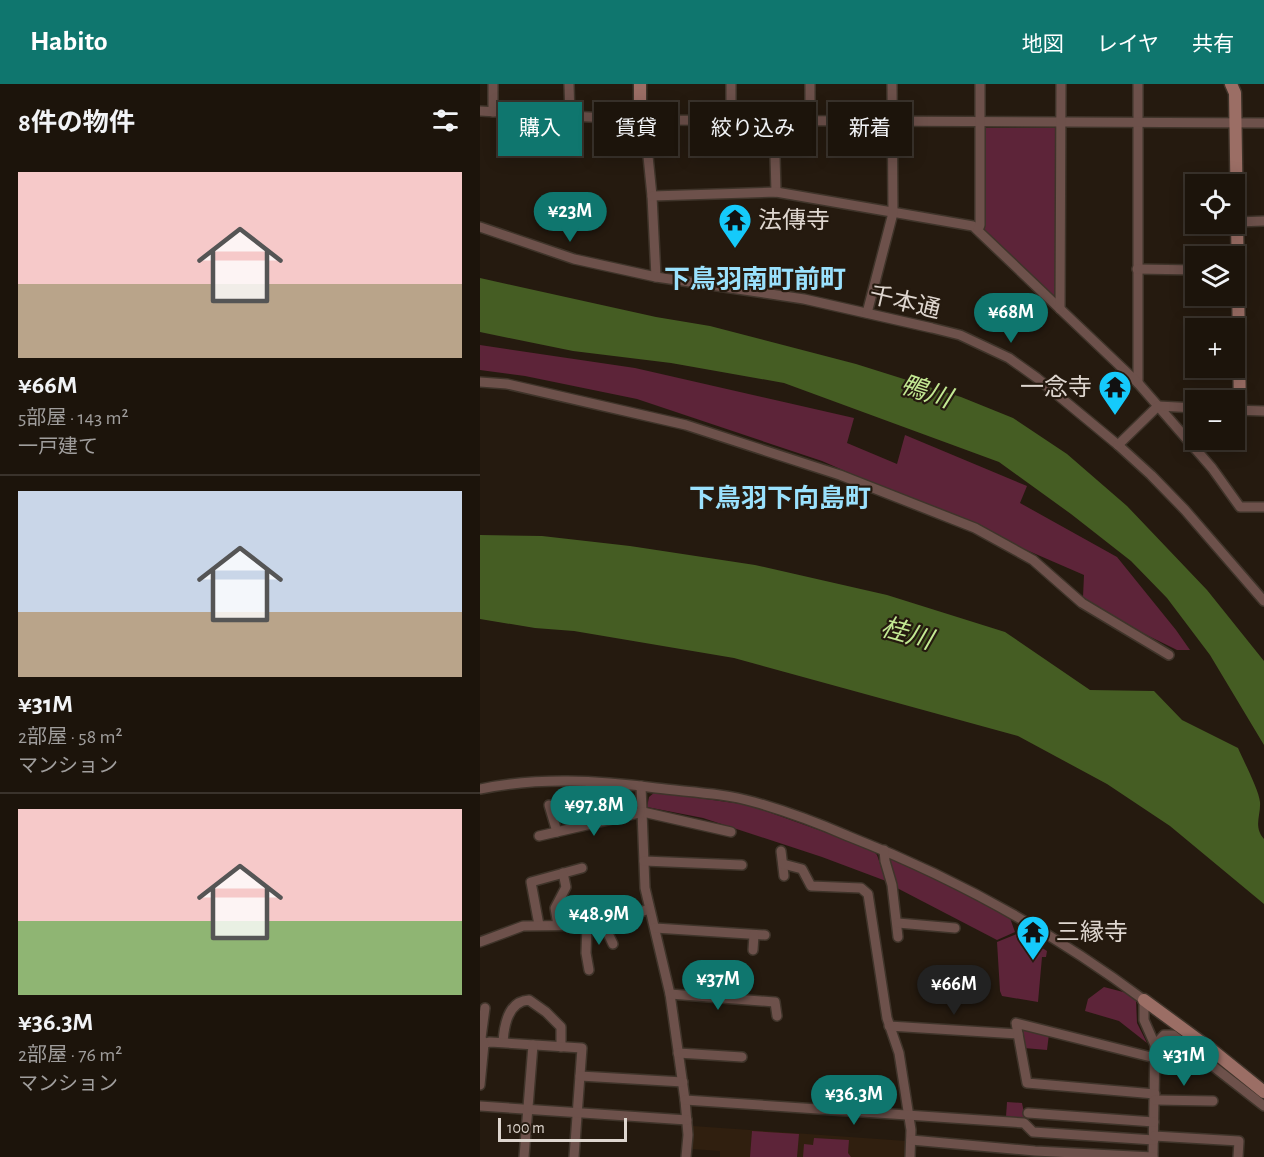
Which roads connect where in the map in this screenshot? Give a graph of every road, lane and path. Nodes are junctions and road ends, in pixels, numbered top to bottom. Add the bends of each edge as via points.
1 (493, 84) edge
2 (569, 84) edge
3 (640, 84) edge
4 (731, 84) edge
5 (810, 84) edge
6 (892, 84) edge
7 (980, 84) edge
8 (1060, 84) edge
9 (1138, 84) edge
10 (1231, 84) edge
11 (570, 102) edge
12 (640, 102) edge
13 (731, 102) edge
14 (810, 102) edge
15 (892, 102) edge
16 (480, 111) edge
17 (494, 112) junction
18 (498, 112) edge
19 (912, 121) edge
20 (980, 122) junction
21 (1060, 122) junction
22 (1138, 122) junction
23 (1235, 123) junction
24 (1264, 123) edge
25 (648, 156) edge
26 (775, 156) edge
27 (892, 156) edge
28 (1236, 174) edge
29 (776, 192) junction
30 (652, 196) junction
31 (892, 213) junction
32 (1264, 221) edge
33 (1245, 222) edge
34 (480, 226) edge
35 (978, 230) junction
36 (1137, 269) junction
37 (1185, 270) edge
38 (656, 277) junction
39 (1236, 306) edge
40 (1060, 309) junction
41 (867, 313) junction
42 (480, 382) edge
43 (1138, 383) junction
44 (1237, 390) edge
45 (1158, 406) junction
46 (1185, 407) edge
47 (1245, 411) edge
48 (1264, 411) edge
49 (1119, 445) junction
50 (1264, 507) edge
51 (1264, 601) edge
52 (1169, 655) dead end
53 (641, 786) junction
54 (480, 789) edge
55 (549, 805) dead end
56 (643, 812) junction
57 (557, 832) junction
58 (731, 832) dead end
59 (539, 836) dead end
60 (884, 850) junction
61 (781, 851) dead end
62 (644, 861) junction
63 (783, 864) junction
64 (742, 865) dead end
65 (582, 868) dead end
66 (563, 873) junction
67 (784, 876) dead end
68 (649, 909) junction
69 (898, 923) junction
70 (539, 925) junction
71 (558, 925) junction
72 (587, 925) junction
73 (604, 925) junction
74 (655, 928) junction
75 (955, 928) dead end
76 (480, 930) edge
77 (754, 935) junction
78 (765, 935) dead end
79 (898, 937) dead end
80 (482, 941) edge
81 (614, 944) dead end
82 (753, 950) dead end
83 (589, 970) dead end
84 (670, 994) junction
85 (1144, 1000) junction
86 (485, 1008) dead end
87 (777, 1016) dead end
88 (889, 1026) junction
89 (1018, 1034) junction
90 (503, 1042) junction
91 (482, 1044) edge
92 (533, 1045) junction
93 (1155, 1045) junction
94 (561, 1047) junction
95 (678, 1053) junction
96 (742, 1057) dead end
97 (1155, 1058) junction
98 (580, 1076) junction
99 (683, 1082) junction
100 (480, 1085) edge
101 (1264, 1092) edge
102 (1155, 1097) junction
103 (685, 1100) junction
104 (1213, 1101) dead end
105 (480, 1106) edge
106 (1264, 1106) edge
107 (528, 1109) junction
108 (577, 1112) junction
109 (1028, 1113) dead end
110 (909, 1116) junction
111 (687, 1120) junction
112 (1154, 1122) junction
113 (1154, 1138) junction
114 (911, 1140) junction
115 (1059, 1154) edge
116 (1086, 1155) edge
117 (524, 1157) edge
118 (574, 1157) edge
119 (686, 1157) edge
120 (910, 1157) edge
121 (1153, 1157) edge
122 (1238, 1157) edge

1 - 17 street
2 - 11 street
3 - 12 street
4 - 13 street
5 - 14 street
6 - 15 street
7 - 20 street
8 - 21 street
9 - 22 street
10 - 23 street via 1235,93
16 - 17 street
17 - 18 street
19 - 20 street
20 - 21 street
20 - 35 street
21 - 22 street
21 - 40 street
22 - 23 street
22 - 36 street
23 - 24 street
23 - 28 street
25 - 30 street
26 - 29 street
27 - 31 street
29 - 30 street
29 - 31 street
30 - 38 street
31 - 35 street
31 - 41 street
32 - 33 street
34 - 38 street, 千本通 via 574,259
35 - 40 street
36 - 37 street
36 - 43 street
38 - 41 street, 千本通 via 804,299
39 - 44 street
40 - 43 street
41 - 49 street, 千本通 via 960,335 1009,358
42 - 52 street via 507,384 686,425 840,475 975,528 1033,560 1082,603
43 - 45 street
45 - 46 street
45 - 49 street
45 - 50 street via 1240,507
47 - 48 street
49 - 51 street, 千本通 via 1185,510
53 - 54 street via 555,781
53 - 56 street
53 - 60 street via 753,802
55 - 57 street
56 - 57 street
56 - 58 street
56 - 62 street
57 - 59 street
60 - 69 street
60 - 85 street via 994,904
61 - 63 street
62 - 64 street
62 - 68 street
63 - 67 street
63 - 88 street via 802,869 811,886 861,888 868,894
65 - 66 street
66 - 70 street via 531,882
66 - 71 street via 566,887 555,908
68 - 73 street
68 - 74 street
69 - 75 street
69 - 79 street
70 - 71 street
70 - 80 street via 523,926
71 - 72 street
72 - 73 street
72 - 83 street
73 - 81 street
74 - 77 street
74 - 84 street
76 - 80 street
77 - 78 street
77 - 82 street
84 - 87 street via 775,1002
84 - 95 street
85 - 93 street via 1144,1020
85 - 101 street
86 - 91 street
88 - 89 street
88 - 110 street via 899,1053
89 - 97 street via 1016,1023
89 - 102 street via 1027,1083
90 - 91 street
90 - 92 street
90 - 94 street via 504,1023 511,1011 519,1002 529,1000 561,1027
91 - 100 street
92 - 94 street
92 - 107 street
93 - 97 street
93 - 106 street via 1164,1035 1173,1035
94 - 98 street via 582,1048
95 - 96 street
95 - 99 street
97 - 102 street
98 - 99 street
98 - 108 street
99 - 103 street
102 - 104 street
102 - 112 street
103 - 110 street
103 - 111 street
105 - 107 street
107 - 108 street
107 - 117 street
108 - 111 street
108 - 118 street
109 - 112 street
110 - 113 street via 1024,1124 1033,1132
110 - 114 street
111 - 119 street
112 - 113 street
113 - 121 street
113 - 122 street via 1239,1141
114 - 115 street
114 - 120 street
115 - 116 street
116 - 121 street

